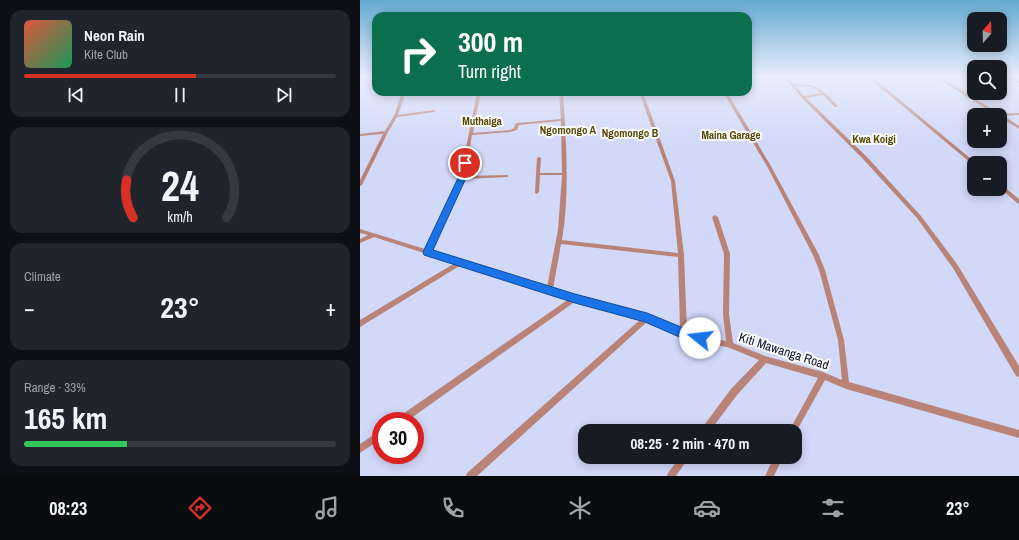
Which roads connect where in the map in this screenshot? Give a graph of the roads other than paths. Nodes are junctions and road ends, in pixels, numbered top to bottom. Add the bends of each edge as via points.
1 (402, 99) edge
2 (477, 99) edge
3 (562, 99) edge
4 (644, 99) edge
5 (729, 99) edge
6 (805, 99) edge
7 (828, 99) edge
8 (897, 99) edge
9 (974, 99) edge
10 (836, 106) dead end
11 (434, 111) dead end
12 (1019, 114) edge
13 (396, 116) junction
14 (563, 120) junction
15 (1007, 120) edge
16 (1019, 128) edge
17 (386, 132) junction
18 (360, 134) edge
19 (470, 134) junction
20 (967, 157) edge
21 (538, 158) dead end
22 (538, 174) junction
23 (563, 174) junction
24 (507, 176) dead end
25 (462, 178) junction
26 (360, 185) edge
27 (537, 192) dead end
28 (1007, 192) edge
29 (1019, 202) edge
30 (715, 217) dead end
31 (360, 231) edge
32 (374, 235) junction
33 (360, 241) edge
34 (558, 242) junction
35 (427, 252) junction
36 (681, 255) junction
37 (461, 262) junction
38 (550, 290) junction
39 (575, 298) junction
40 (647, 318) junction
41 (360, 324) edge
42 (684, 334) junction
43 (730, 345) junction
44 (765, 359) junction
45 (1019, 373) edge
46 (823, 376) junction
47 (846, 385) junction
48 (413, 412) edge
49 (710, 424) edge
50 (797, 424) edge
51 (1019, 434) edge
52 (372, 440) edge
53 (360, 449) edge
54 (680, 464) edge
55 (775, 464) edge
56 (470, 476) edge
57 (671, 476) edge
58 (769, 476) edge

1 - 13 street
2 - 19 street
3 - 14 street
4 - 36 street via 673,181
5 - 47 street via 770,168 816,255 841,340
6 - 45 street via 865,158 919,217 955,266
7 - 10 street
8 - 20 street
9 - 12 street via 999,115
11 - 13 street
13 - 17 street
14 - 19 street via 517,124 516,129 510,131
14 - 23 street
15 - 16 street
17 - 18 street
17 - 26 street
19 - 25 street
21 - 22 street
22 - 23 street
22 - 27 street
23 - 34 street
24 - 25 street
25 - 35 street
28 - 29 street
30 - 43 street via 727,254 726,314
31 - 32 street, Kiti Mawanga Road
32 - 33 street
32 - 35 street, Kiti Mawanga Road
34 - 36 street
34 - 38 street
35 - 37 street, Kiti Mawanga Road
36 - 42 street
37 - 38 street, Kiti Mawanga Road
37 - 41 street
38 - 39 street, Kiti Mawanga Road
39 - 40 street, Kiti Mawanga Road
39 - 48 street
40 - 42 street, Kiti Mawanga Road
40 - 56 street
42 - 43 street, Kiti Mawanga Road
43 - 44 street, Kiti Mawanga Road
44 - 46 street, Kiti Mawanga Road
44 - 49 street via 734,392
46 - 47 street, Kiti Mawanga Road
46 - 50 street
47 - 51 street, Kiti Mawanga Road
52 - 53 street
54 - 57 street
55 - 58 street

